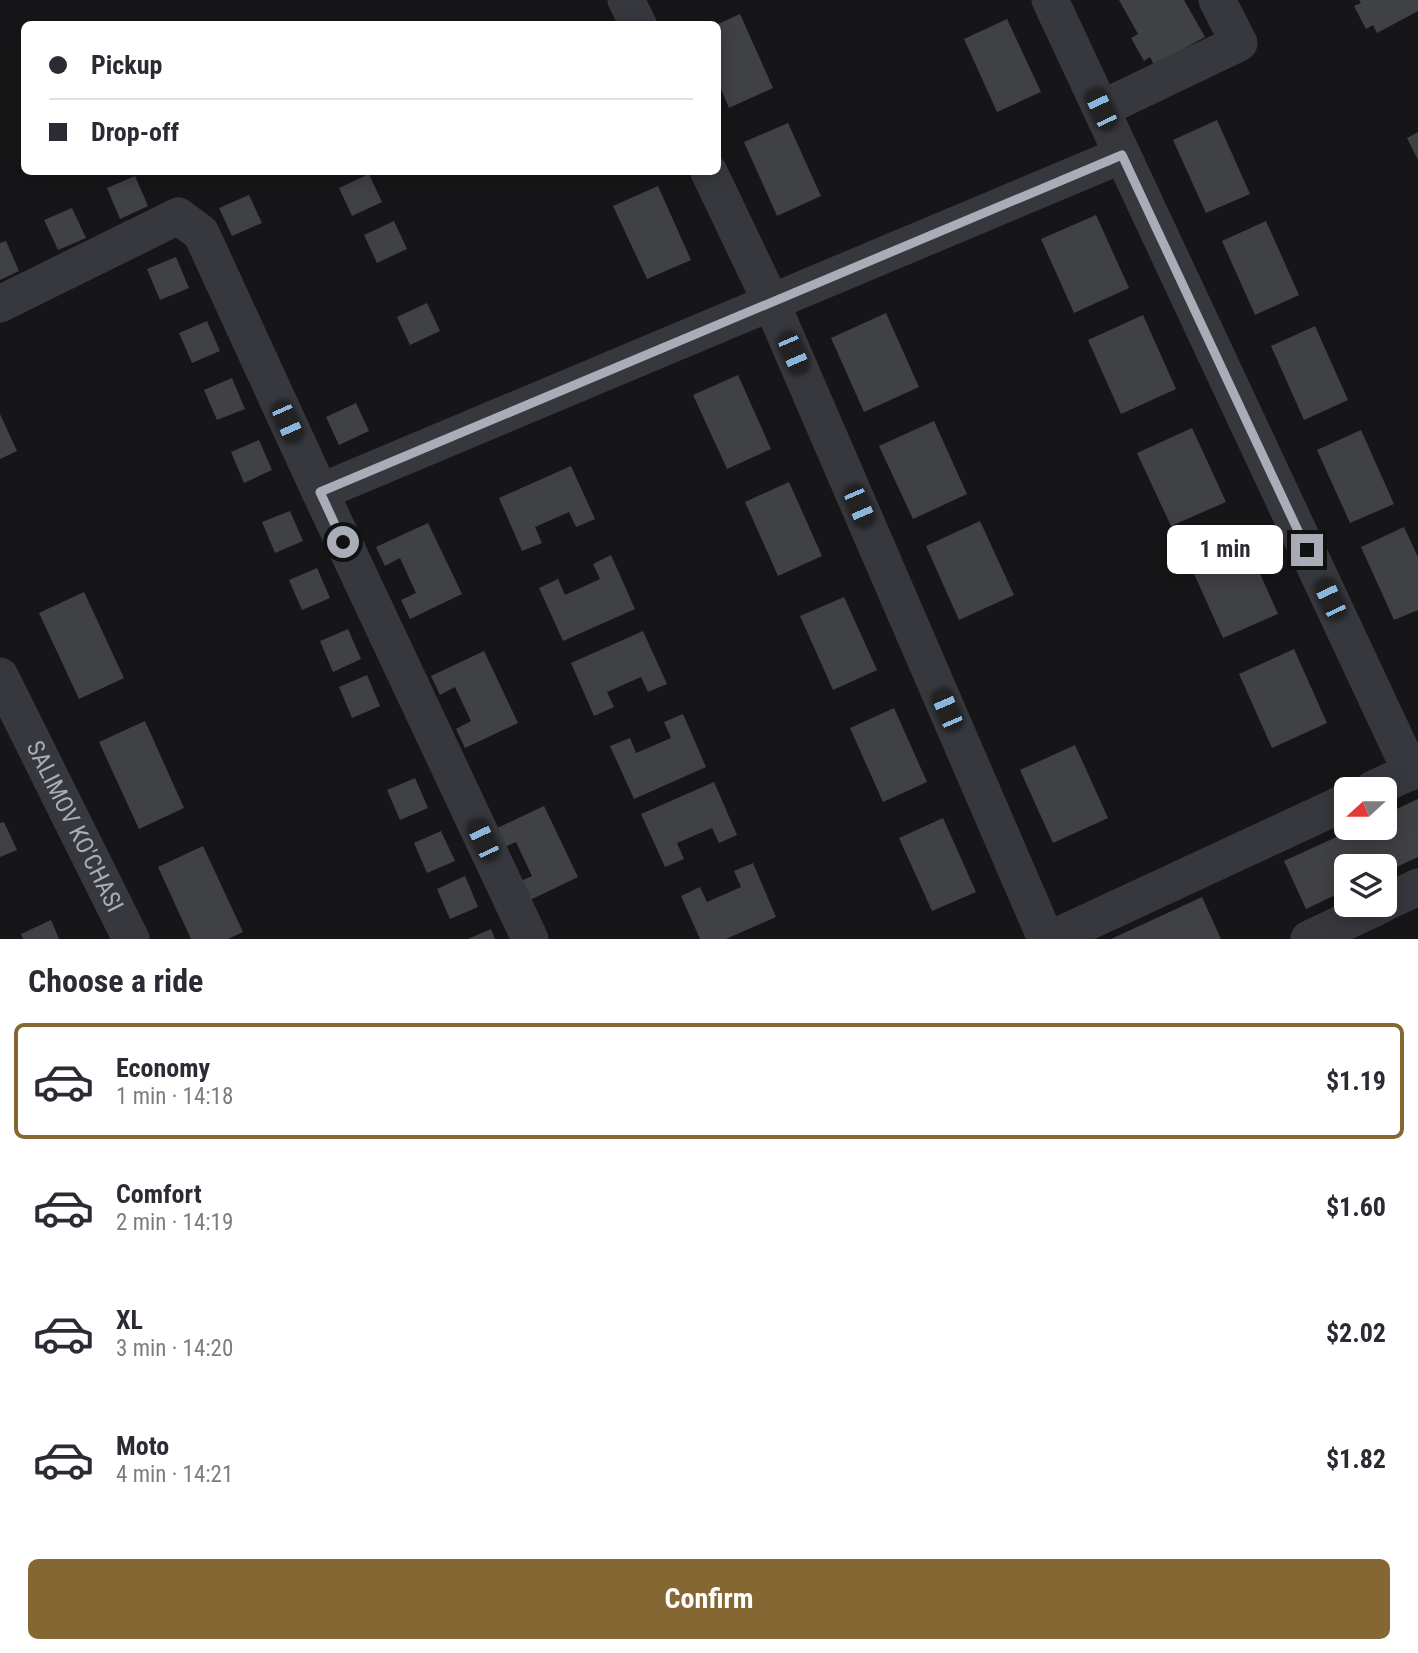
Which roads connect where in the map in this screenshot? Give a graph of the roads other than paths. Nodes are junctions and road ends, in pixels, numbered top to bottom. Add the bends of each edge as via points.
1 (626, 0) edge
2 (1050, 0) edge
3 (1217, 0) edge
4 (636, 21) edge
5 (1101, 109) junction
6 (1122, 155) junction
7 (710, 175) edge
8 (772, 302) junction
9 (0, 304) edge
10 (320, 492) junction
11 (0, 676) edge
12 (1414, 770) edge
13 (1397, 778) edge
14 (1334, 808) edge
15 (1418, 887) edge
16 (1397, 897) edge
17 (1356, 917) edge
18 (131, 939) edge
19 (530, 939) edge
20 (1049, 939) edge
21 (1309, 939) edge

1 - 4 street
2 - 5 street
3 - 5 street via 1238,43
5 - 6 street
6 - 8 street
6 - 12 street
7 - 8 street
8 - 10 street
8 - 20 street
9 - 10 street via 178,216 201,233
10 - 19 street
11 - 18 street, SALIMOV KO'CHASI
12 - 13 street
14 - 20 street
15 - 16 street
17 - 21 street

